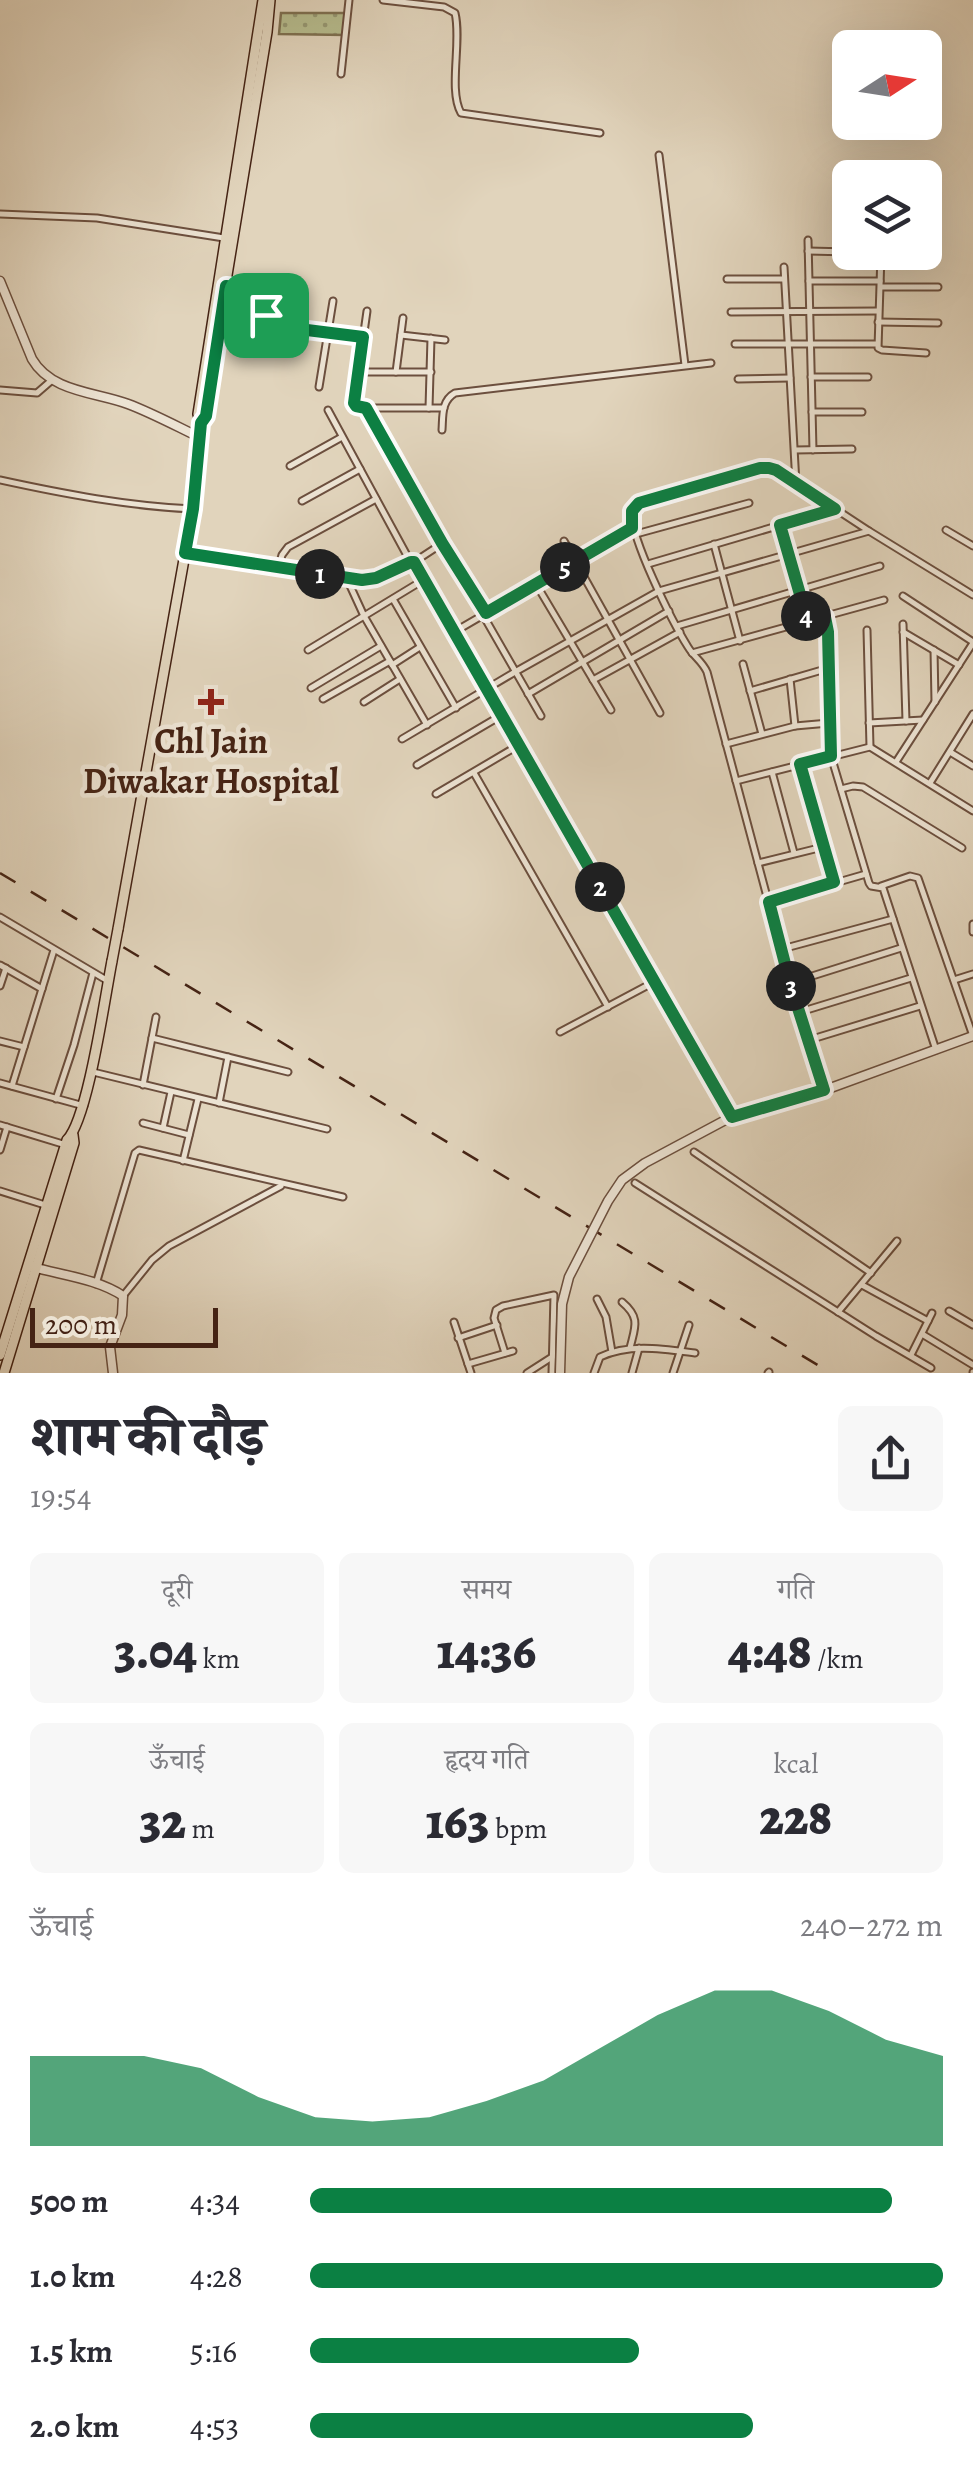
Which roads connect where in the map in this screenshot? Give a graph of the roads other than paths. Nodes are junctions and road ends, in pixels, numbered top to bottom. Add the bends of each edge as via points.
1 (267, 0) edge
2 (349, 0) edge
3 (383, 0) edge
4 (341, 74) dead end
5 (600, 132) dead end
6 (659, 154) dead end
7 (0, 214) edge
8 (227, 239) junction
9 (808, 240) dead end
10 (808, 250) junction
11 (832, 251) edge
12 (784, 268) dead end
13 (881, 270) edge
14 (727, 280) dead end
15 (784, 280) junction
16 (0, 281) edge
17 (809, 281) junction
18 (880, 284) junction
19 (226, 286) junction
20 (938, 287) dead end
21 (333, 301) dead end
22 (810, 310) junction
23 (786, 311) junction
24 (878, 311) junction
25 (367, 312) dead end
26 (731, 312) dead end
27 (403, 318) dead end
28 (878, 322) junction
29 (938, 323) dead end
30 (327, 332) junction
31 (401, 335) junction
32 (363, 337) junction
33 (431, 338) junction
34 (445, 340) dead end
35 (810, 343) junction
36 (735, 344) dead end
37 (788, 344) junction
38 (877, 344) junction
39 (926, 353) dead end
40 (711, 363) dead end
41 (685, 366) junction
42 (358, 372) junction
43 (396, 372) junction
44 (430, 372) junction
45 (811, 377) junction
46 (868, 377) dead end
47 (790, 378) junction
48 (738, 379) dead end
49 (52, 380) junction
50 (320, 387) dead end
51 (0, 390) edge
52 (366, 408) junction
53 (430, 408) junction
54 (444, 408) junction
55 (328, 410) dead end
56 (812, 412) junction
57 (862, 412) dead end
58 (201, 423) junction
59 (442, 430) dead end
60 (199, 437) junction
61 (342, 437) junction
62 (852, 448) dead end
63 (794, 450) junction
64 (813, 450) junction
65 (290, 466) dead end
66 (360, 469) junction
67 (0, 480) edge
68 (796, 484) junction
69 (376, 499) junction
70 (302, 501) dead end
71 (749, 504) dead end
72 (193, 509) junction
73 (835, 509) junction
74 (780, 525) junction
75 (946, 530) dead end
76 (634, 531) junction
77 (869, 532) junction
78 (564, 541) dead end
79 (442, 543) junction
80 (714, 544) junction
81 (973, 546) edge
82 (185, 553) junction
83 (788, 554) junction
84 (575, 561) junction
85 (412, 562) junction
86 (648, 564) junction
87 (880, 566) dead end
88 (279, 568) junction
89 (722, 572) junction
90 (347, 578) junction
91 (425, 579) junction
92 (536, 584) junction
93 (797, 589) junction
94 (660, 591) junction
95 (973, 595) edge
96 (903, 596) dead end
97 (392, 599) junction
98 (884, 600) dead end
99 (732, 609) junction
100 (669, 611) junction
101 (484, 614) junction
102 (364, 616) junction
103 (825, 617) junction
104 (607, 620) junction
105 (808, 622) junction
106 (678, 629) junction
107 (867, 630) dead end
108 (454, 632) junction
109 (618, 640) junction
110 (569, 641) junction
111 (740, 641) junction
112 (973, 642) edge
113 (382, 646) junction
114 (420, 646) junction
115 (308, 650) dead end
116 (934, 650) junction
117 (692, 653) junction
118 (630, 659) junction
119 (582, 662) junction
120 (391, 663) junction
121 (742, 664) dead end
122 (959, 665) junction
123 (830, 668) junction
124 (515, 672) junction
125 (400, 679) junction
126 (790, 679) junction
127 (592, 680) junction
128 (311, 688) dead end
129 (487, 690) junction
130 (750, 691) junction
131 (528, 694) junction
132 (323, 699) dead end
133 (364, 702) dead end
134 (935, 702) junction
135 (456, 708) junction
136 (611, 710) dead end
137 (660, 713) dead end
138 (502, 715) junction
139 (540, 716) dead end
140 (972, 719) edge
141 (923, 720) junction
142 (906, 721) junction
143 (829, 723) junction
144 (869, 723) junction
145 (427, 725) junction
146 (795, 726) junction
147 (762, 735) junction
148 (402, 739) dead end
149 (726, 744) junction
150 (519, 746) junction
151 (870, 747) junction
152 (950, 752) junction
153 (831, 756) junction
154 (896, 762) junction
155 (800, 764) junction
156 (417, 765) dead end
157 (973, 766) edge
158 (772, 772) junction
159 (474, 773) junction
160 (736, 781) junction
161 (930, 784) junction
162 (841, 789) junction
163 (436, 794) dead end
164 (973, 811) edge
165 (824, 847) junction
166 (962, 848) dead end
167 (794, 854) junction
168 (758, 863) junction
169 (866, 874) junction
170 (834, 882) junction
171 (880, 886) junction
172 (769, 902) junction
173 (0, 916) edge
174 (892, 919) junction
175 (973, 924) edge
176 (973, 932) edge
177 (902, 948) junction
178 (782, 949) junction
179 (54, 950) junction
180 (3, 966) edge
181 (94, 973) junction
182 (973, 974) edge
183 (911, 978) junction
184 (954, 980) junction
185 (108, 981) junction
186 (654, 982) junction
187 (790, 983) junction
188 (0, 986) edge
189 (42, 989) junction
190 (920, 1006) junction
191 (608, 1007) junction
192 (800, 1012) junction
193 (156, 1017) dead end
194 (560, 1032) dead end
195 (973, 1036) edge
196 (152, 1038) junction
197 (0, 1040) edge
198 (809, 1040) junction
199 (24, 1048) junction
200 (936, 1050) junction
201 (228, 1056) junction
202 (90, 1071) junction
203 (288, 1072) dead end
204 (0, 1083) edge
205 (143, 1085) junction
206 (12, 1086) junction
207 (824, 1090) junction
208 (171, 1092) junction
209 (56, 1098) junction
210 (198, 1098) junction
211 (219, 1103) junction
212 (84, 1106) junction
213 (732, 1117) junction
214 (143, 1124) dead end
215 (3, 1126) edge
216 (162, 1128) junction
217 (327, 1129) dead end
218 (73, 1135) junction
219 (189, 1135) junction
220 (66, 1146) junction
221 (0, 1150) edge
222 (694, 1152) dead end
223 (182, 1161) junction
224 (634, 1183) dead end
225 (284, 1184) junction
226 (0, 1191) edge
227 (343, 1198) dead end
228 (46, 1206) junction
229 (897, 1241) dead end
230 (31, 1266) junction
231 (871, 1273) junction
232 (96, 1284) junction
233 (862, 1284) junction
234 (123, 1296) junction
235 (597, 1299) dead end
236 (622, 1302) dead end
237 (949, 1311) dead end
238 (838, 1312) junction
239 (932, 1313) dead end
240 (454, 1322) dead end
241 (928, 1322) junction
242 (496, 1324) junction
243 (689, 1324) dead end
244 (973, 1325) edge
245 (922, 1334) junction
246 (458, 1338) junction
247 (639, 1348) junction
248 (630, 1349) junction
249 (682, 1351) junction
250 (612, 1352) junction
251 (696, 1353) dead end
252 (0, 1355) edge
253 (911, 1356) junction
254 (552, 1357) junction
255 (467, 1364) junction
256 (973, 1364) edge
257 (931, 1368) dead end
258 (4, 1373) edge
259 (113, 1373) edge
260 (471, 1373) edge
261 (527, 1373) edge
262 (552, 1373) edge
263 (560, 1373) edge
264 (594, 1373) edge
265 (632, 1373) edge
266 (673, 1373) edge

1 - 8 main road
1 - 19 main road
2 - 4 street
3 - 5 street via 455,13 461,112
6 - 41 street
7 - 8 street via 97,218
8 - 58 main road
9 - 10 street
10 - 11 street
10 - 17 street
12 - 15 street
13 - 18 street
14 - 15 street
15 - 23 street
16 - 49 street via 32,359
17 - 18 street
17 - 22 street
18 - 20 street
18 - 24 street
19 - 30 street via 264,291 275,326
19 - 58 main road
21 - 30 street
22 - 23 street
22 - 24 street
22 - 35 street
23 - 26 street
23 - 37 street
24 - 28 street
25 - 32 street
27 - 31 street
28 - 29 street
28 - 38 street
30 - 32 street
30 - 50 street
31 - 33 street
31 - 43 street
32 - 42 street
33 - 34 street
33 - 44 street
35 - 37 street
35 - 38 street
35 - 45 street
36 - 37 street
37 - 47 street
38 - 39 street
40 - 41 street
41 - 54 street via 455,392
42 - 43 street
42 - 52 street via 354,403
43 - 44 street
44 - 53 street
45 - 46 street
45 - 56 street
47 - 48 street
47 - 63 street
49 - 51 street via 37,393
49 - 60 street
52 - 53 street
52 - 79 street
53 - 54 street
54 - 59 street
55 - 61 street
56 - 57 street
56 - 64 street
58 - 60 main road
60 - 72 main road
61 - 65 street
61 - 66 street
62 - 64 street
63 - 64 street
63 - 68 street
66 - 69 street
66 - 70 street
67 - 72 street via 98,500
68 - 73 street
68 - 76 street via 760,468 639,503 632,511
69 - 85 street
69 - 88 street via 288,546
71 - 76 street
72 - 82 main road
73 - 74 street
73 - 77 street
74 - 80 street
74 - 83 street
75 - 81 street
76 - 84 street
76 - 86 street
77 - 83 street
77 - 95 street
78 - 84 street
79 - 85 street
79 - 101 street
80 - 86 street
80 - 89 street
82 - 88 street
82 - 185 main road, bridge
83 - 89 street
83 - 93 street
84 - 92 street
84 - 104 street
85 - 90 street via 369,580
85 - 91 street
86 - 94 street
87 - 93 street
88 - 90 street
89 - 94 street
89 - 99 street
90 - 102 street
91 - 97 street
91 - 108 street
92 - 101 street
92 - 110 street
93 - 99 street
93 - 105 street
94 - 100 street
94 - 104 street
96 - 112 street
97 - 102 street
97 - 114 street
98 - 103 street
99 - 106 street
99 - 111 street
100 - 106 street
100 - 109 street
101 - 108 street
101 - 124 street
102 - 113 street
102 - 115 street
103 - 105 street
103 - 123 street
104 - 109 street
104 - 110 street
105 - 111 street
106 - 117 street
106 - 118 street
107 - 144 street
108 - 129 street
109 - 118 street
109 - 119 street
110 - 119 street
110 - 124 street
111 - 117 street
112 - 122 street
113 - 120 street
113 - 128 street
114 - 120 street
114 - 135 street
116 - 122 street
116 - 134 street
116 - 142 street via 903,628
117 - 149 street via 707,672
118 - 127 street
118 - 137 street
119 - 127 street
119 - 131 street
120 - 125 street
120 - 132 street
121 - 130 street
122 - 134 street
123 - 126 street
123 - 143 street
124 - 129 street
124 - 131 street
125 - 133 street
125 - 145 street
126 - 130 street
126 - 146 street
127 - 136 street
129 - 135 street
129 - 138 street
130 - 147 street
131 - 139 street
134 - 141 street
135 - 145 street
138 - 150 street
138 - 156 street
140 - 152 street
141 - 142 street
141 - 154 street
142 - 144 street
143 - 146 street
143 - 153 street
144 - 151 street
145 - 148 street
146 - 147 street
147 - 149 street
149 - 160 street
150 - 159 street
150 - 186 street
151 - 153 street
151 - 154 street
152 - 157 street
152 - 161 street
153 - 155 street
153 - 162 street
154 - 161 street
155 - 158 street
155 - 165 street
158 - 160 street
158 - 167 street
159 - 163 street
159 - 191 street
160 - 168 street
161 - 164 street
162 - 166 street via 863,786
162 - 169 street
165 - 167 street
165 - 170 street
167 - 168 street
168 - 172 street
169 - 170 street
169 - 171 street via 871,886
170 - 172 street
171 - 174 street
171 - 184 street via 918,878
172 - 178 street
173 - 179 street
174 - 177 street
174 - 178 street
175 - 176 street
177 - 183 street
177 - 187 street
178 - 187 street
179 - 181 street
179 - 189 street
180 - 188 street
180 - 189 street
181 - 185 street
181 - 209 street
182 - 184 street
183 - 190 street
183 - 192 street
184 - 195 street
185 - 202 main road
186 - 191 street
186 - 213 street
187 - 192 street
189 - 199 street
190 - 198 street
190 - 200 street
191 - 194 street
192 - 198 street
193 - 196 street
195 - 200 street
196 - 201 street
196 - 205 street
197 - 199 street
198 - 207 street
199 - 206 street
200 - 207 street
201 - 203 street
201 - 211 street
202 - 205 street
202 - 212 main road
204 - 206 street
205 - 208 street
206 - 209 street
207 - 213 street
208 - 210 street
208 - 216 street
209 - 212 street
210 - 211 street
210 - 219 street
211 - 217 street
212 - 218 main road
213 - 263 street, bridge via 622,1180 569,1278
214 - 216 street
215 - 220 street
215 - 221 street
216 - 219 street
218 - 220 main road
218 - 230 main road
219 - 223 street
220 - 228 main road
222 - 231 street
223 - 225 street
223 - 232 street via 136,1151
224 - 238 street
225 - 227 street
225 - 234 street via 168,1246
226 - 228 street
228 - 230 main road
229 - 231 street
230 - 232 street
230 - 252 main road
230 - 258 main road
231 - 233 street
232 - 234 street
233 - 238 street
233 - 241 street
234 - 259 street via 110,1347
235 - 250 street
236 - 248 street via 635,1317
237 - 244 street
238 - 253 street
239 - 241 street
240 - 246 street
241 - 245 street
242 - 246 street
242 - 254 street via 499,1308 554,1296
242 - 255 street via 509,1352
243 - 249 street
245 - 253 street
245 - 256 street
246 - 255 street
247 - 248 street
247 - 249 street
247 - 265 street
248 - 250 street
249 - 251 street
249 - 266 street
250 - 264 street via 600,1356
253 - 257 street
254 - 261 street
254 - 262 street
255 - 260 street

